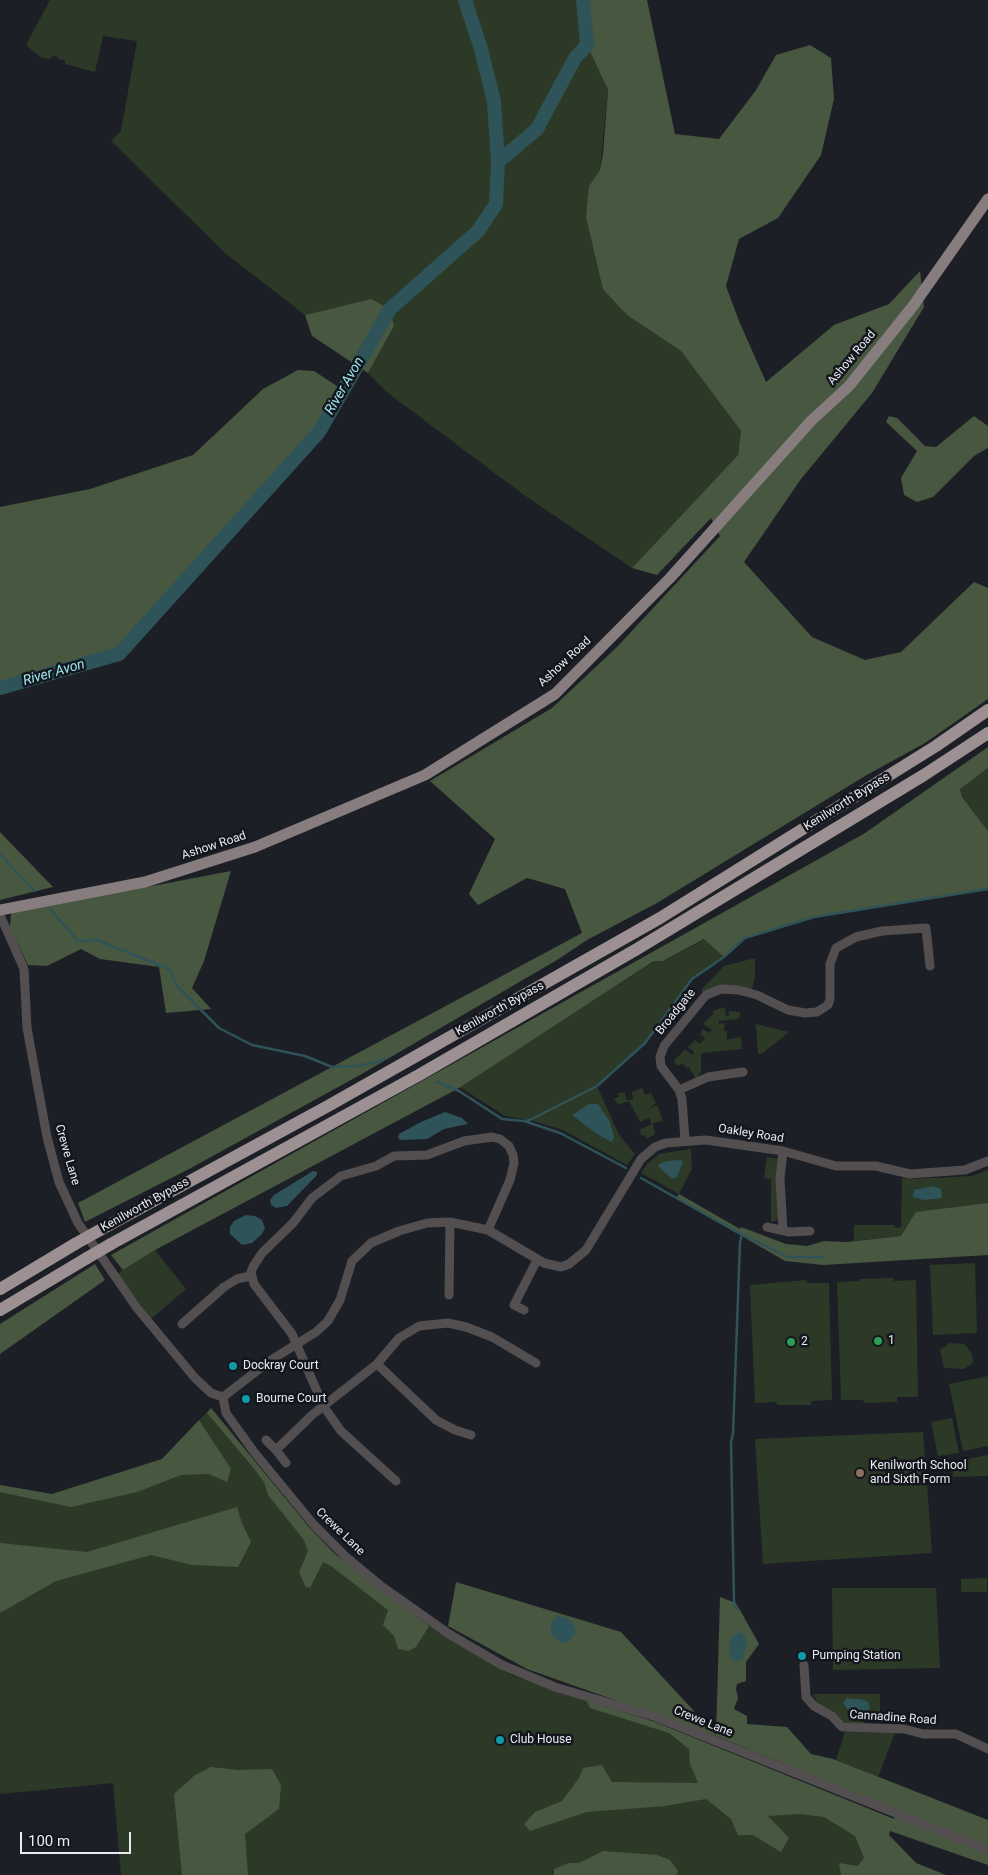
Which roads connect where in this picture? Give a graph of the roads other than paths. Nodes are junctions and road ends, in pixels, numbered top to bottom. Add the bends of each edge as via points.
1 (988, 199) edge
2 (988, 710) edge
3 (988, 732) edge
4 (0, 910) edge
5 (0, 915) edge
6 (930, 966) dead end
7 (743, 1072) dead end
8 (679, 1090) junction
9 (685, 1140) junction
10 (783, 1151) junction
11 (988, 1161) edge
12 (450, 1222) junction
13 (767, 1227) dead end
14 (488, 1230) junction
15 (782, 1231) junction
16 (810, 1231) dead end
17 (537, 1260) junction
18 (252, 1276) junction
19 (0, 1289) edge
20 (449, 1295) dead end
21 (0, 1310) edge
22 (524, 1310) dead end
23 (182, 1324) dead end
24 (297, 1346) junction
25 (536, 1363) dead end
26 (377, 1364) junction
27 (223, 1397) junction
28 (324, 1406) junction
29 (471, 1435) dead end
30 (266, 1440) dead end
31 (276, 1450) junction
32 (286, 1463) dead end
33 (396, 1481) dead end
34 (804, 1665) dead end
35 (988, 1749) edge
36 (988, 1850) edge

1 - 4 main road, Ashow Road via 913,306 849,386 811,421 670,578 555,694 425,775 255,847 145,882
2 - 19 highway, Kenilworth Bypass, bridge via 936,746 660,918
3 - 21 highway, Kenilworth Bypass, bridge via 924,775 637,949 419,1075 111,1244
5 - 27 street, Crewe Lane via 24,969 27,1028 47,1138 59,1182 78,1223 137,1308 195,1378 211,1393
6 - 8 street, Broadgate via 926,928 868,933 836,948 830,964 830,999 828,1005 817,1012 788,1010 738,990 721,988 706,995 660,1052 661,1066
7 - 8 street via 708,1077
8 - 9 street
9 - 10 street, Oakley Road
9 - 17 street, Oakley Road via 666,1143 646,1153 586,1250 569,1264 554,1266
10 - 11 street, Oakley Road via 836,1166 876,1166 910,1174 965,1170
10 - 15 street via 780,1179
12 - 14 street
12 - 20 street
12 - 24 street via 427,1223 363,1248 352,1261 340,1300 328,1321
13 - 15 street
14 - 17 street
14 - 18 street via 514,1164 509,1146 492,1136 428,1155 394,1156 341,1176 312,1198 294,1223 262,1253 253,1267
15 - 16 street
17 - 22 street via 514,1304
18 - 23 street via 238,1278 224,1287
18 - 24 street via 256,1288 288,1326
24 - 27 street via 271,1360
24 - 28 street
25 - 26 street via 466,1327 433,1323 405,1334
26 - 28 street
26 - 29 street via 429,1415 454,1430
27 - 36 street, Crewe Lane via 226,1413 232,1422 314,1525 381,1586 471,1647 502,1665 555,1687 656,1718
28 - 31 street
28 - 33 street via 341,1431
30 - 31 street
31 - 32 street
34 - 35 street, Cannadine Road via 806,1697 842,1727 956,1734

